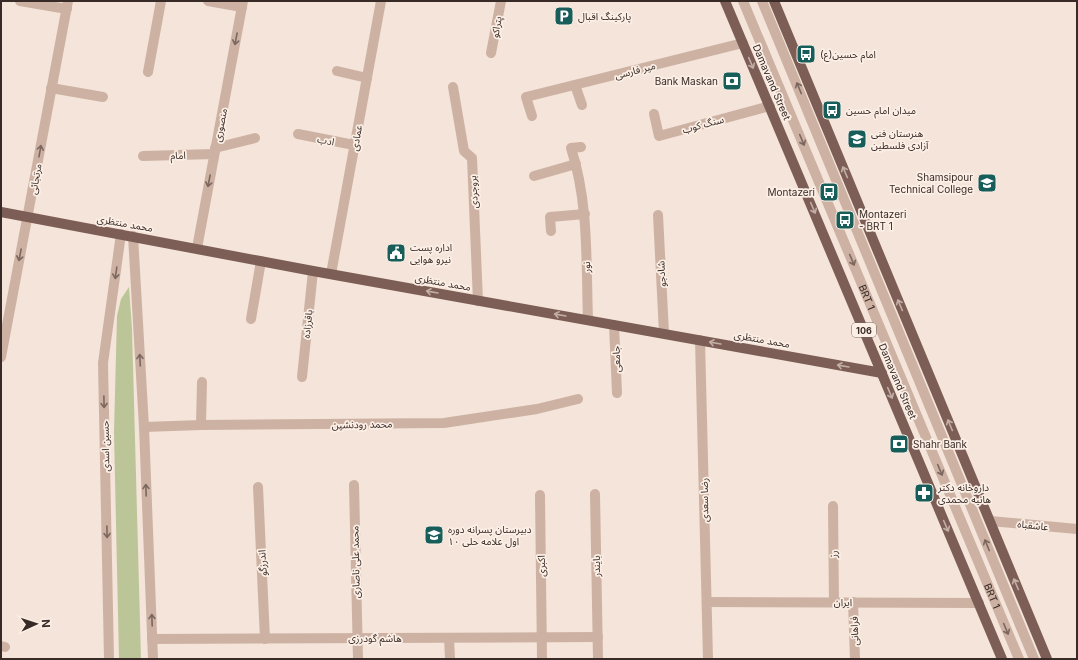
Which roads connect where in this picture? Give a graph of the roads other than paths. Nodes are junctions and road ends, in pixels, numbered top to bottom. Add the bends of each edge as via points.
1 (20, 1) edge
2 (161, 1) edge
3 (208, 1) edge
4 (381, 1) edge
5 (501, 1) edge
6 (726, 1) edge
7 (743, 1) edge
8 (762, 1) edge
9 (774, 1) edge
10 (242, 4) edge
11 (67, 5) edge
12 (743, 43) junction
13 (491, 53) dead end
14 (337, 71) dead end
15 (148, 72) dead end
16 (367, 78) junction
17 (575, 85) junction
18 (453, 87) dead end
19 (51, 88) junction
20 (103, 97) dead end
21 (582, 105) dead end
22 (770, 106) junction
23 (654, 114) dead end
24 (532, 116) dead end
25 (298, 134) dead end
26 (255, 138) dead end
27 (354, 145) junction
28 (581, 147) dead end
29 (215, 151) junction
30 (142, 156) dead end
31 (576, 164) junction
32 (534, 176) dead end
33 (1, 212) edge
34 (585, 214) junction
35 (658, 215) dead end
36 (28, 217) junction
37 (551, 231) dead end
38 (121, 234) junction
39 (133, 236) junction
40 (197, 248) junction
41 (261, 261) junction
42 (313, 271) junction
43 (330, 274) junction
44 (478, 301) junction
45 (251, 319) dead end
46 (588, 320) junction
47 (614, 325) junction
48 (664, 334) junction
49 (700, 340) junction
50 (1, 357) edge
51 (882, 373) junction
52 (302, 377) dead end
53 (202, 382) dead end
54 (617, 393) dead end
55 (578, 399) dead end
56 (201, 425) junction
57 (144, 427) junction
58 (354, 485) dead end
59 (258, 487) dead end
60 (595, 494) dead end
61 (540, 495) dead end
62 (833, 506) dead end
63 (990, 521) junction
64 (1077, 530) edge
65 (707, 602) junction
66 (834, 602) junction
67 (853, 602) junction
68 (979, 603) junction
69 (598, 637) junction
70 (357, 638) junction
71 (449, 638) junction
72 (542, 638) junction
73 (152, 639) junction
74 (265, 639) junction
75 (1001, 658) edge
76 (109, 659) edge
77 (153, 659) edge
78 (358, 659) edge
79 (450, 659) edge
80 (542, 659) edge
81 (598, 659) edge
82 (708, 659) edge
83 (855, 659) edge
84 (1019, 659) edge
85 (1034, 659) edge
86 (1047, 659) edge

1 - 11 street
2 - 15 street
3 - 10 street
4 - 16 street, عمادی
5 - 13 street, پتراکو
6 - 12 main road, Damavand Street / 106
7 -> 84 street, BRT 1
85 -> 8 street, BRT 1
63 -> 9 main road
10 -> 29 street, منصوری
11 - 19 street, مرتجائی
12 - 17 street, میر فارسی
12 -> 22 main road, Damavand Street / 106
14 - 16 street
16 - 27 street, عمادی
17 - 21 street
17 - 24 street, میر فارسی via 526,97
18 - 44 street, بروجردی via 464,151 472,158
19 - 20 street
36 -> 19 street, مرتجائی
22 - 23 street, سنگ کوب via 659,136
22 -> 51 main road, Damavand Street / 106
25 - 27 street, ادب
26 - 29 street, امام
27 - 43 street, عمادی
28 - 31 street, نور via 571,148
29 - 30 street, امام
29 -> 40 street, منصوری
31 - 32 street
31 - 34 street, نور
33 - 36 main road, محمد منتظری
34 - 37 street via 550,218
34 - 46 street, نور
35 - 48 street, شادجو
36 - 38 main road, محمد منتظری
36 -> 50 street, مرتجائی
38 - 39 main road, محمد منتظری
38 -> 76 street, حسین اسدی via 104,363
39 - 40 main road, محمد منتظری
57 -> 39 street
40 - 41 main road, محمد منتظری
41 - 42 main road, محمد منتظری
41 - 45 street
42 - 43 main road, محمد منتظری
42 - 52 street, باقرزاده
44 -> 43 main road, محمد منتظری
46 -> 44 main road, محمد منتظری
46 - 47 main road, محمد منتظری
47 - 48 main road, محمد منتظری
47 - 54 street, جامعی
48 - 49 main road, محمد منتظری
51 -> 49 main road, محمد منتظری
49 - 65 street, رضا سعدی
51 -> 68 main road, Damavand Street / 106
53 - 56 street
55 - 56 street, محمد رودنشین via 537,409 444,423
56 - 57 street, محمد رودنشین
73 -> 57 street
58 - 70 street, محمد علی ناصاری
59 - 74 street, اندرزگو
60 - 69 street, بایندر
61 - 72 street, اکبری
62 - 66 street, رز
63 - 64 street, عاشقباه
86 -> 63 main road
65 - 66 street, ایران
65 - 82 street, رضا سعدی
66 - 67 street, ایران
67 - 68 street, ایران
67 - 83 street, فراهانی
68 - 75 main road, Damavand Street / 106
69 - 72 street, هاشم گودرزی
69 - 81 street, بایندر
70 - 71 street, هاشم گودرزی
70 - 74 street, هاشم گودرزی
70 - 78 street, محمد علی ناصاری
71 - 72 street, هاشم گودرزی
71 - 79 street
72 - 80 street, اکبری
73 - 74 street, هاشم گودرزی
73 - 77 street

